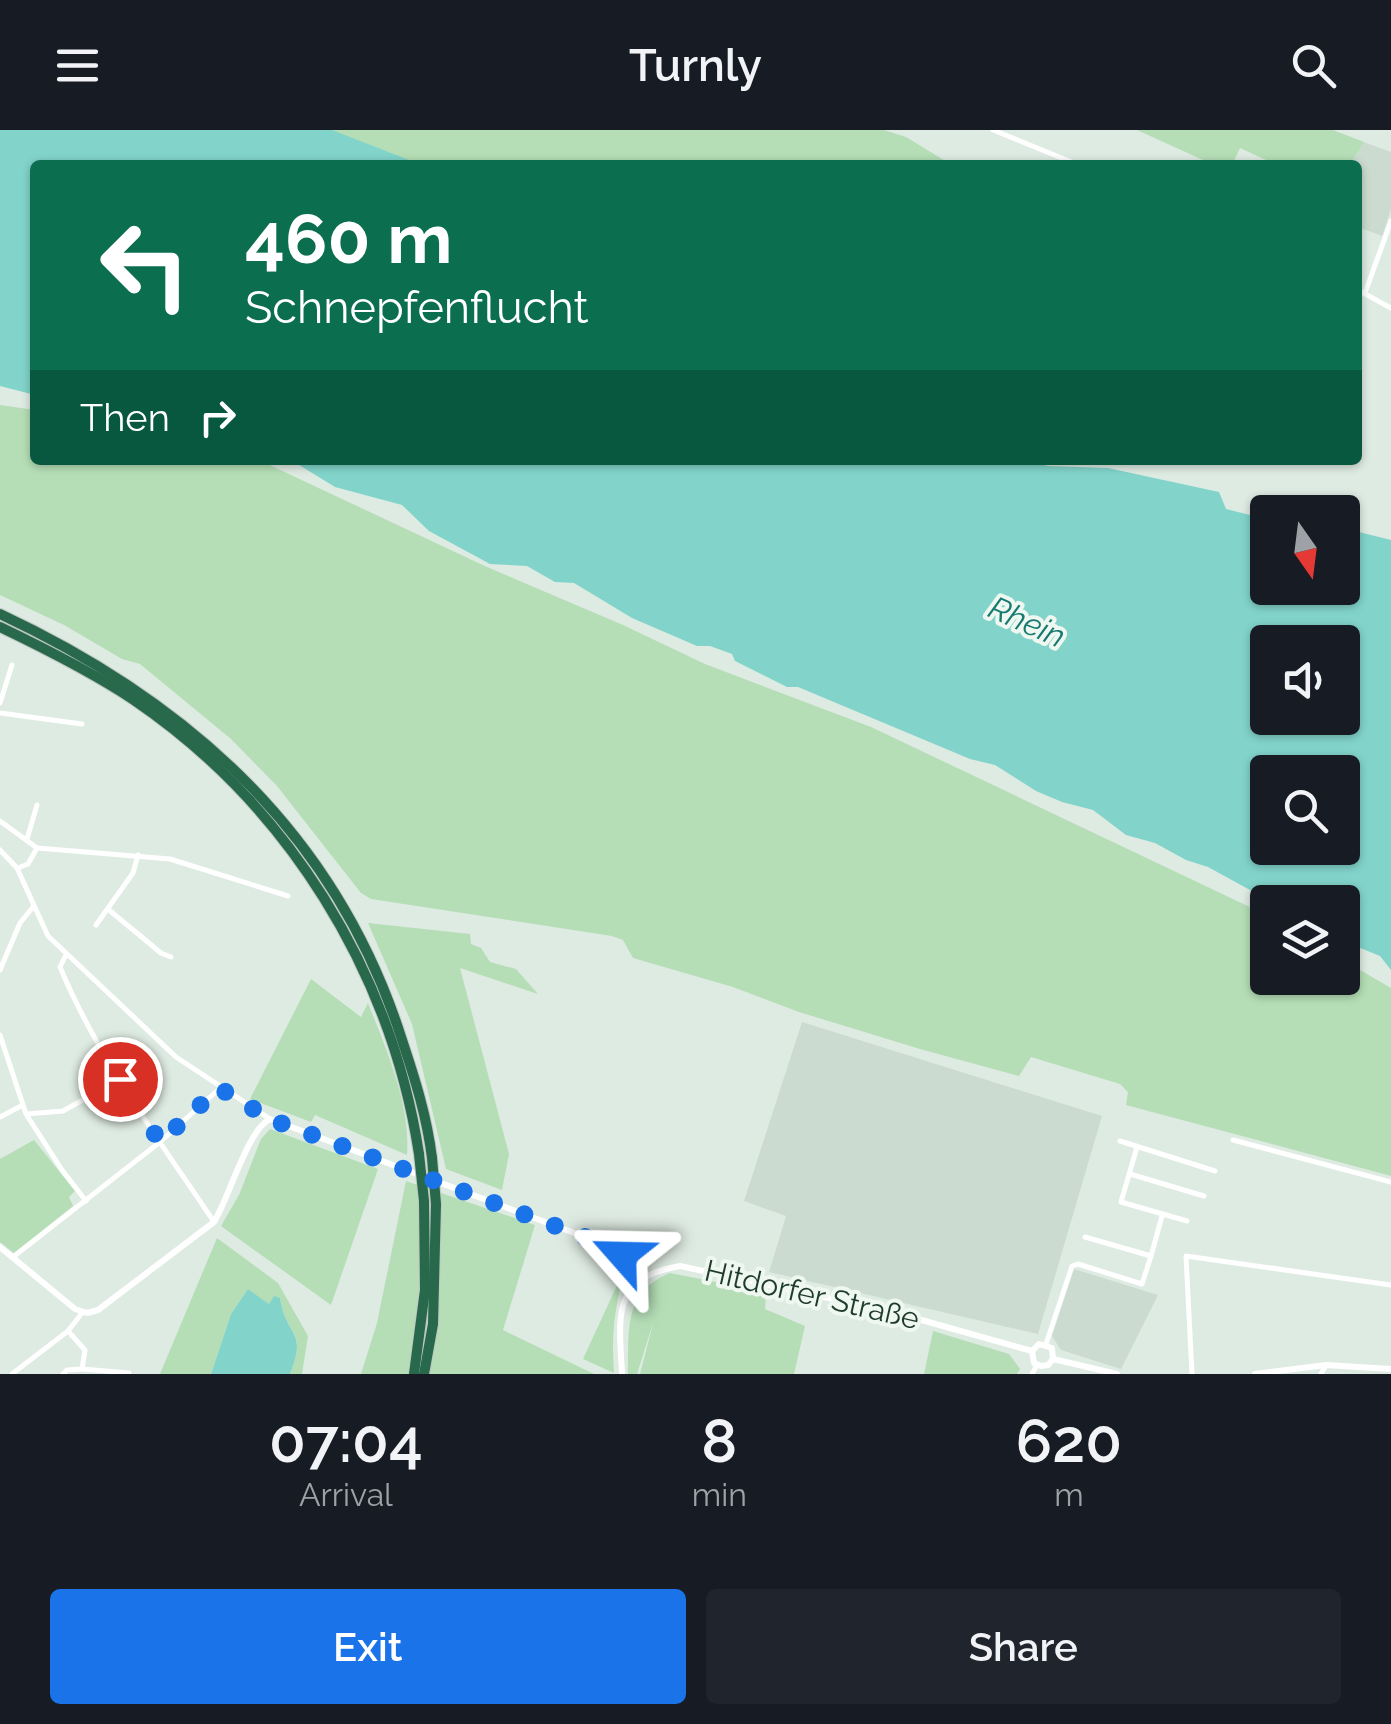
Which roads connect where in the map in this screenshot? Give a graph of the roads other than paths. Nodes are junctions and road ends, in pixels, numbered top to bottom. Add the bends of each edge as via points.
1 (994, 130) edge
2 (1067, 160) edge
3 (1391, 220) edge
4 (1362, 289) edge
5 (1362, 292) edge
6 (1391, 308) edge
7 (0, 614) edge
8 (0, 627) edge
9 (12, 664) dead end
10 (0, 703) edge
11 (0, 713) edge
12 (82, 724) dead end
13 (37, 804) dead end
14 (0, 820) edge
15 (27, 839) junction
16 (37, 848) junction
17 (0, 850) edge
18 (138, 854) junction
19 (18, 868) junction
20 (288, 896) dead end
21 (34, 907) junction
22 (110, 910) junction
23 (96, 925) dead end
24 (4, 951) edge
25 (67, 954) junction
26 (172, 957) dead end
27 (0, 970) edge
28 (0, 1035) edge
29 (120, 1079) junction
30 (219, 1088) junction
31 (22, 1106) junction
32 (26, 1114) junction
33 (0, 1116) edge
34 (270, 1119) junction
35 (1234, 1140) dead end
36 (1120, 1141) dead end
37 (160, 1142) junction
38 (1137, 1147) junction
39 (1215, 1171) dead end
40 (1129, 1174) junction
41 (1391, 1182) edge
42 (1204, 1196) dead end
43 (86, 1200) junction
44 (430, 1202) junction
45 (1162, 1215) junction
46 (1187, 1221) dead end
47 (214, 1222) junction
48 (1085, 1237) dead end
49 (0, 1247) edge
50 (1151, 1256) junction
51 (12, 1257) junction
52 (640, 1277) junction
53 (1391, 1285) edge
54 (82, 1312) junction
55 (68, 1332) junction
56 (1046, 1344) junction
57 (1032, 1351) junction
58 (1053, 1359) junction
59 (1037, 1365) junction
60 (1326, 1365) junction
61 (82, 1370) junction
62 (1391, 1370) edge
63 (129, 1372) edge
64 (103, 1373) edge
65 (12, 1374) edge
66 (63, 1374) edge
67 (414, 1374) edge
68 (428, 1374) edge
69 (622, 1374) edge
70 (1032, 1374) edge
71 (1117, 1374) edge
72 (1192, 1374) edge
73 (1255, 1374) edge
74 (1321, 1374) edge

1 - 2 street
3 - 4 street
5 - 6 street
7 - 44 highway, bridge via 92,660 180,720 289,828 344,907 394,1013 421,1100 432,1158
8 - 44 highway, bridge via 105,681 158,717 240,789 288,844 328,902 374,991 410,1103
9 - 10 street
11 - 12 street
13 - 15 street
14 - 15 street
15 - 16 street
16 - 18 street
16 - 19 street
17 - 19 street
18 - 20 street
18 - 22 street
19 - 21 street
21 - 24 street
21 - 25 street via 48,936
22 - 23 street
22 - 26 street
24 - 27 street
25 - 29 street via 60,967 66,982
25 - 30 street via 176,1058
28 - 31 street
29 - 32 street via 63,1111
29 - 37 street
30 - 34 street
30 - 37 street
31 - 32 street
31 - 33 street
32 - 43 street
34 - 47 street via 258,1129
34 - 52 street via 609,1246
35 - 41 street
36 - 38 street
37 - 43 street
37 - 47 street
38 - 39 street
38 - 40 street
40 - 42 street
40 - 45 street via 1122,1202
43 - 51 street
44 - 67 highway
44 - 68 highway via 435,1292
45 - 46 street
45 - 50 street
47 - 54 street via 98,1310
48 - 50 street
49 - 51 street
50 - 56 street via 1142,1284 1072,1266
51 - 54 street
52 - 57 street, Hitdorfer Straße via 680,1266 698,1269
52 - 69 street via 622,1306
53 - 72 street via 1191,1254 1184,1260
54 - 55 street
55 - 61 street via 85,1350
55 - 65 street
56 - 57 street
56 - 58 street
57 - 59 street
58 - 59 street
58 - 71 street
59 - 70 street
60 - 62 street
60 - 73 street
60 - 74 street
61 - 64 street
61 - 66 street
63 - 64 street

